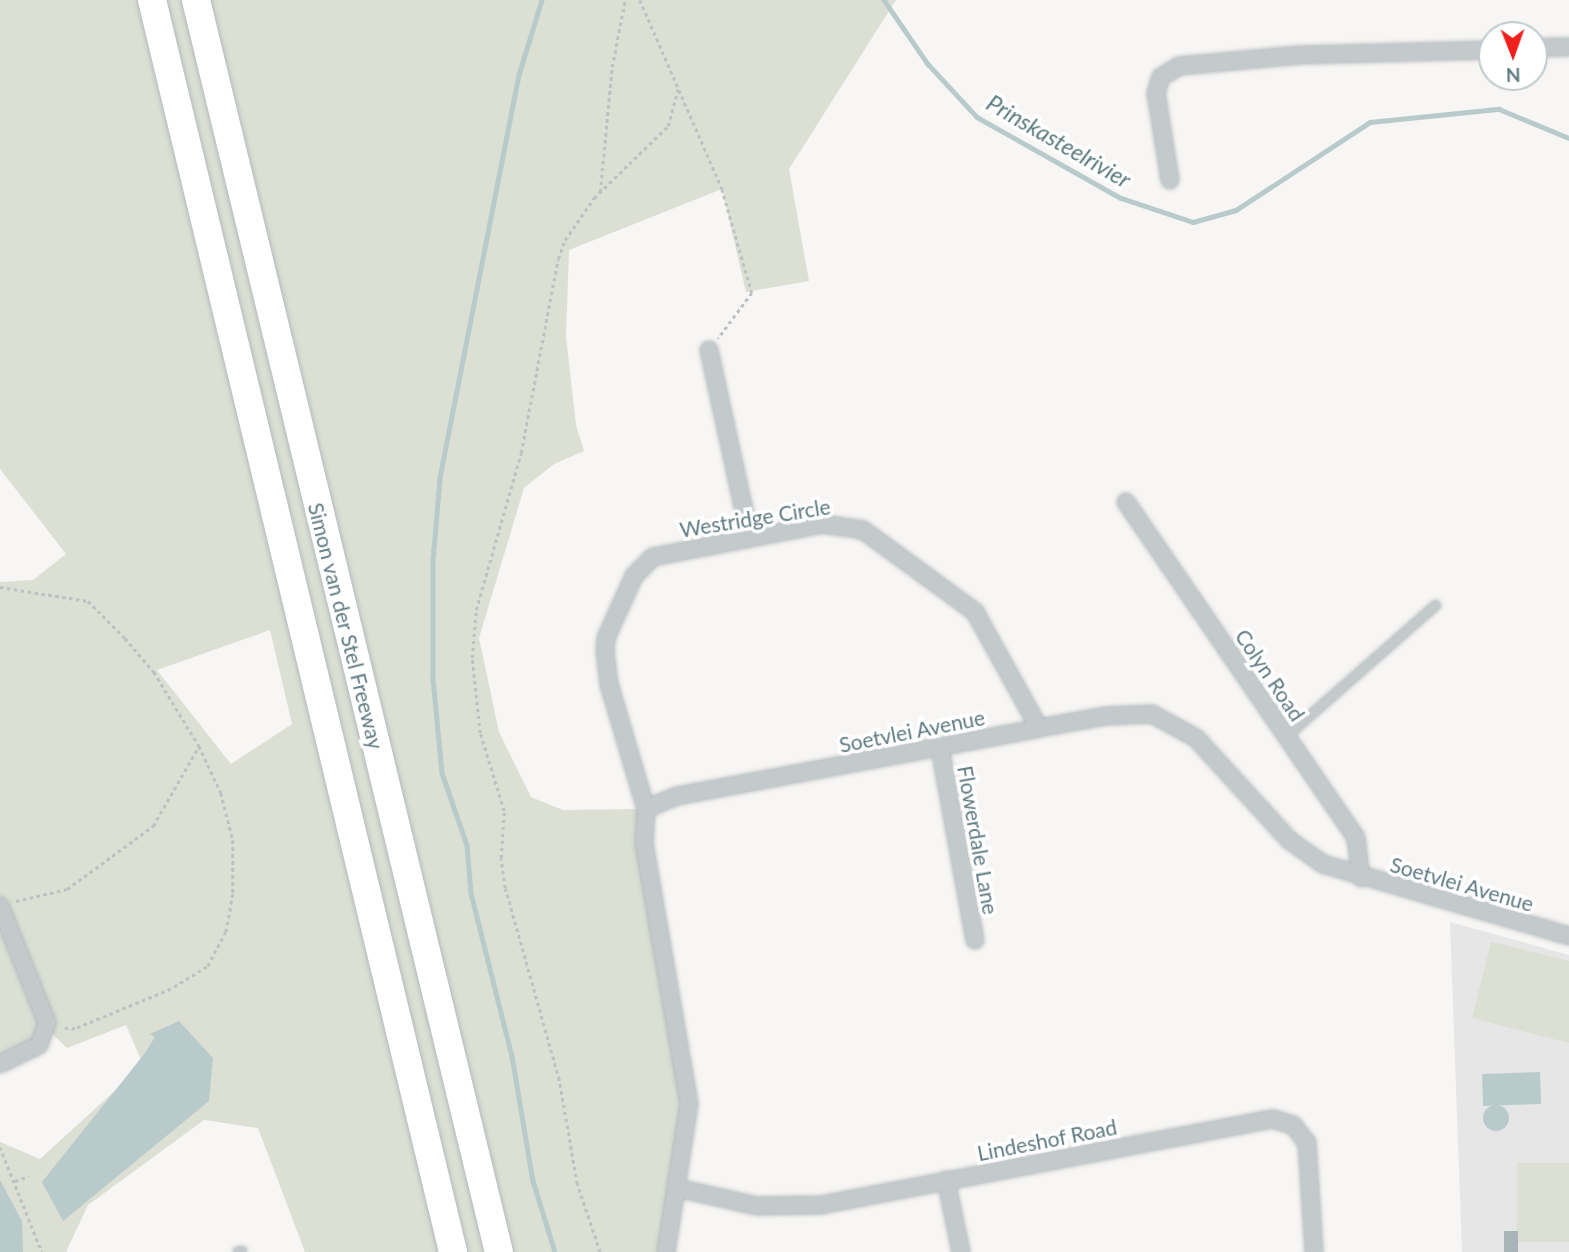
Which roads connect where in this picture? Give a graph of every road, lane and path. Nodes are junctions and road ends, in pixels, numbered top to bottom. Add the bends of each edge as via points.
1 (152, 0) edge
2 (196, 0) edge
3 (625, 0) edge
4 (640, 0) edge
5 (1569, 47) edge
6 (1548, 48) edge
7 (1478, 50) edge
8 (678, 89) junction
9 (1170, 180) dead end
10 (600, 192) junction
11 (709, 350) joint
12 (1126, 502) dead end
13 (750, 538) junction
14 (0, 587) edge
15 (1436, 605) dead end
16 (1039, 728) junction
17 (1287, 736) junction
18 (199, 746) junction
19 (940, 748) junction
20 (646, 809) junction
21 (1361, 878) junction
22 (7, 904) edge
23 (1569, 936) edge
24 (975, 940) dead end
25 (51, 1027) junction
26 (0, 1064) edge
27 (0, 1147) edge
28 (29, 1176) dead end
29 (946, 1180) junction
30 (15, 1181) junction
31 (677, 1188) junction
32 (42, 1252) edge
33 (453, 1252) edge
34 (499, 1252) edge
35 (600, 1252) edge
36 (666, 1252) edge
37 (961, 1252) edge
38 (1314, 1252) edge

1 - 33 highway, Simon van der Stel Freeway
2 - 34 highway, Simon van der Stel Freeway
3 - 10 path via 612,67
4 - 8 path
5 - 6 street
7 - 9 street via 1300,55 1179,66 1160,77 1156,93
8 - 10 path via 668,125
8 - 11 path via 722,189 751,293
10 - 35 path via 565,240 558,259 521,453 477,610 472,658 484,750 504,811 501,858 505,888 559,1080 577,1184
11 - 13 street
12 - 17 street, Colyn Road
13 - 16 street, Westridge Circle via 822,524 841,525 879,538 975,612
13 - 20 street, Westridge Circle via 653,557 634,576 606,638 610,684
14 - 18 path via 88,601 153,672
15 - 17 lane
16 - 19 street, Soetvlei Avenue
16 - 21 street, Soetvlei Avenue via 1131,713 1168,720 1196,738 1289,840 1323,864
17 - 21 street, Colyn Road via 1356,838
18 - 22 path via 153,826 67,890
18 - 25 path via 221,793 233,840 233,894 226,932 207,967 172,989 75,1029
19 - 20 street, Soetvlei Avenue via 677,796
19 - 24 street, Flowerdale Lane
20 - 31 street via 644,843 687,1083 688,1126
21 - 23 street, Soetvlei Avenue
22 - 25 street
25 - 26 street via 34,1049
27 - 30 path
28 - 30 path
29 - 31 street, Lindeshof Road via 784,1208
29 - 37 street
29 - 38 street, Lindeshof Road via 1282,1120 1293,1125 1307,1143
30 - 32 path
31 - 36 street

